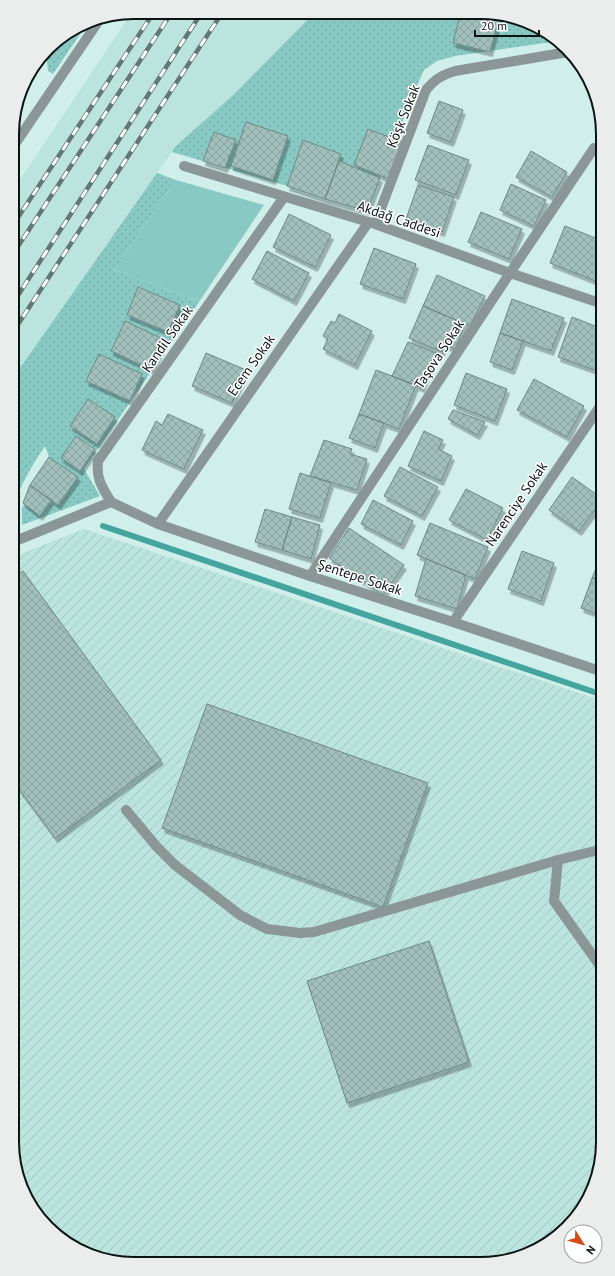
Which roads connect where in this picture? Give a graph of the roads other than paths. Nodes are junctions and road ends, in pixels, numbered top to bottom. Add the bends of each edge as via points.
1 (95, 26) edge
2 (562, 53) edge
3 (19, 138) edge
4 (594, 148) dead end
5 (184, 166) dead end
6 (284, 197) junction
7 (372, 223) junction
8 (510, 273) junction
9 (596, 302) edge
10 (596, 412) edge
11 (111, 502) junction
12 (158, 524) junction
13 (19, 540) edge
14 (310, 576) junction
15 (453, 622) junction
16 (596, 668) edge
17 (126, 810) dead end
18 (596, 851) edge
19 (558, 860) junction
20 (596, 960) edge

1 - 3 street
2 - 7 street, Köşk Sokak via 455,71 432,82 426,90
4 - 8 street, Taşova Sokak
5 - 6 street, Akdağ Caddesi
6 - 7 street, Akdağ Caddesi
6 - 11 street, Kandil Sokak via 98,462 99,481
7 - 8 street, Akdağ Caddesi
7 - 12 street, Ecem Sokak
8 - 9 street, Akdağ Caddesi
8 - 14 street, Taşova Sokak
10 - 15 street, Narenciye Sokak
11 - 12 street, Şentepe Sokak
11 - 13 street
12 - 14 street, Şentepe Sokak
14 - 15 street, Şentepe Sokak
15 - 16 street, Şentepe Sokak
17 - 19 street via 181,869 240,915 267,929 282,932 314,932
18 - 19 street
19 - 20 street via 554,901

